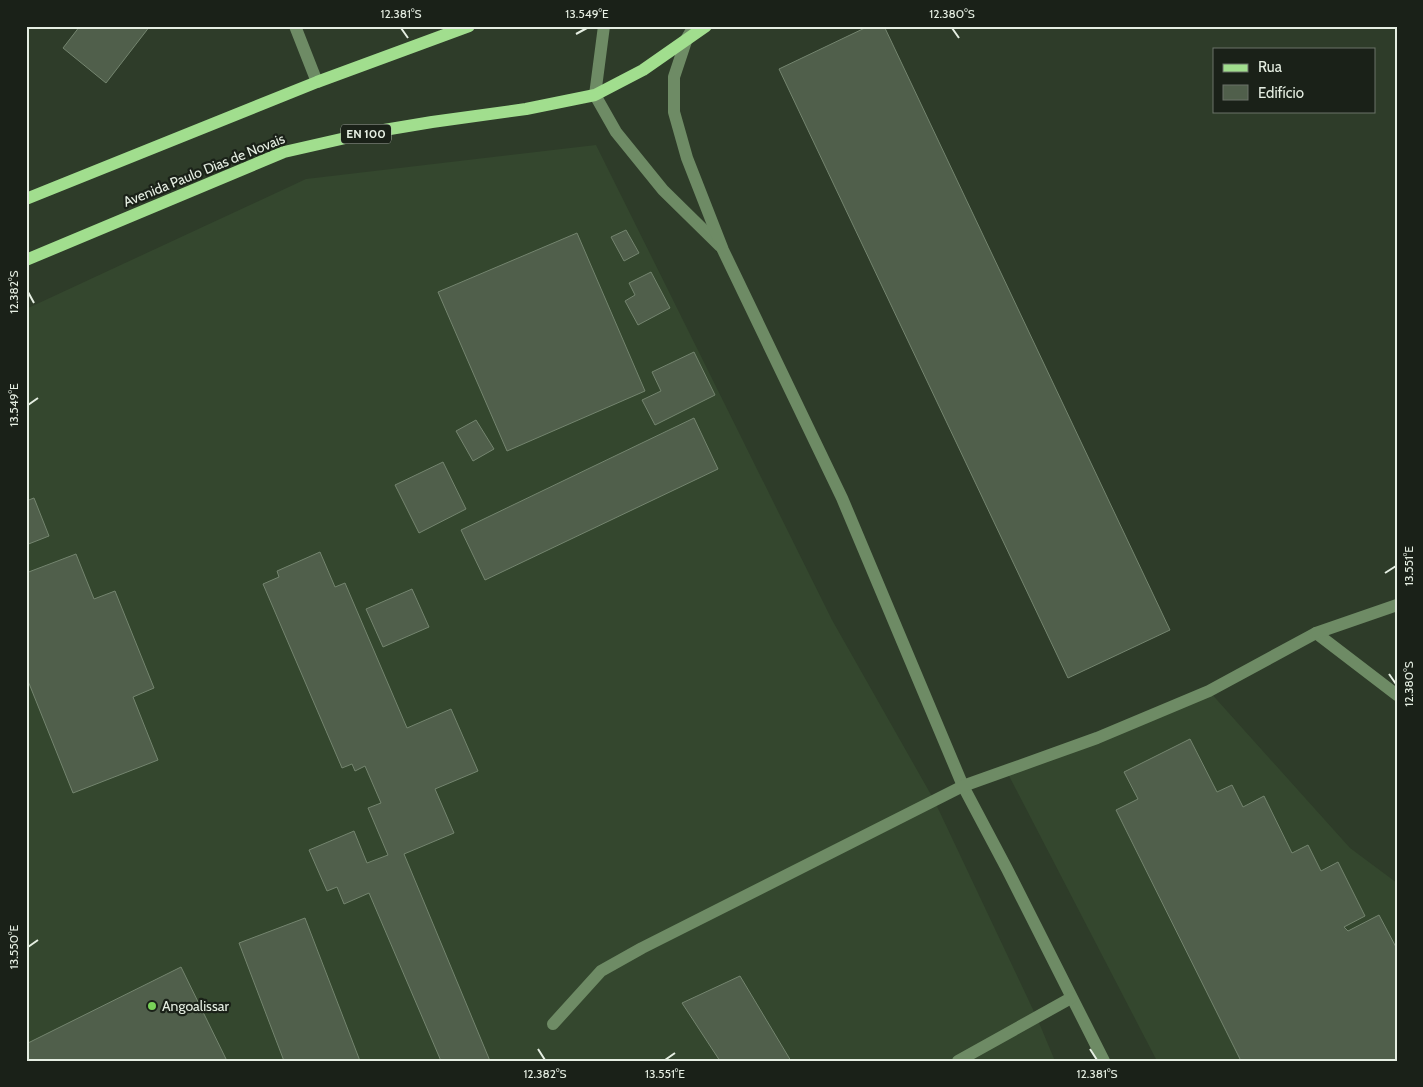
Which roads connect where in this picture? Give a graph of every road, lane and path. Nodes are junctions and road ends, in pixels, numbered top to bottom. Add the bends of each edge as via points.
1 (296, 26) edge
2 (469, 26) edge
3 (604, 26) edge
4 (694, 26) edge
5 (706, 26) edge
6 (687, 38) junction
7 (317, 82) junction
8 (596, 95) junction
9 (26, 200) edge
10 (723, 250) junction
11 (26, 260) edge
12 (1397, 605) edge
13 (1316, 633) junction
14 (1397, 694) edge
15 (963, 786) junction
16 (1071, 998) junction
17 (553, 1024) dead end
18 (958, 1061) edge
19 (1104, 1061) edge

1 - 7 street
2 - 7 main road
3 - 8 street
4 - 6 street
5 - 6 main road, Avenida Paulo Dias de Novais / EN 100
6 - 8 main road, Avenida Paulo Dias de Novais / EN 100 via 643,70
6 - 10 street via 674,77 674,112 687,158
7 - 9 main road
8 - 10 street via 616,132 663,190
8 - 11 main road, Avenida Paulo Dias de Novais / EN 100 via 526,110 372,132 284,152
10 - 15 street via 842,498
12 - 13 street
13 - 14 street
13 - 15 street via 1209,690 1097,738
15 - 16 street
15 - 17 street via 601,971
16 - 18 street
16 - 19 street

